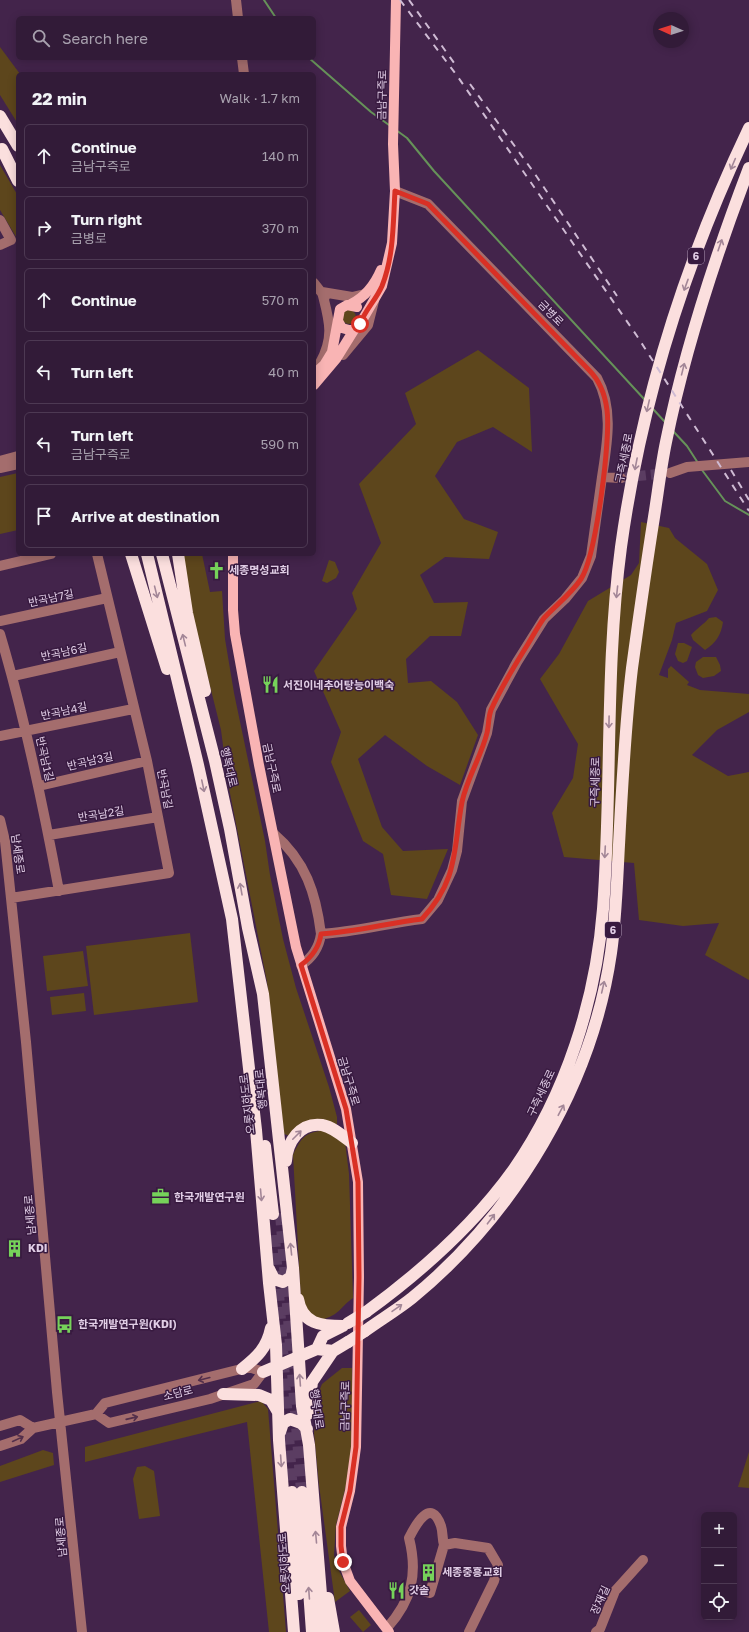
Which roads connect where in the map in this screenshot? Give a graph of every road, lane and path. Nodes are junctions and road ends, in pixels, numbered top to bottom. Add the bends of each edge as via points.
1 (236, 0) edge
2 (396, 0) edge
3 (238, 16) edge
4 (242, 60) edge
5 (244, 72) edge
6 (0, 112) edge
7 (0, 116) edge
8 (749, 128) edge
9 (16, 129) edge
10 (16, 143) edge
11 (1, 147) edge
12 (749, 168) edge
13 (16, 170) edge
14 (16, 177) edge
15 (395, 191) junction
16 (0, 220) edge
17 (0, 245) edge
18 (316, 285) edge
19 (322, 292) junction
20 (366, 294) junction
21 (374, 301) junction
22 (349, 304) junction
23 (337, 319) junction
24 (362, 319) junction
25 (354, 330) junction
26 (316, 377) edge
27 (316, 378) edge
28 (316, 378) edge
29 (316, 378) edge
30 (16, 457) edge
31 (0, 461) edge
32 (749, 462) edge
33 (16, 464) edge
34 (0, 468) edge
35 (670, 473) tunnel mouth
36 (602, 477) junction
37 (621, 478) tunnel mouth
38 (42, 556) edge
39 (97, 556) edge
40 (132, 556) edge
41 (147, 556) edge
42 (163, 556) edge
43 (178, 556) edge
44 (233, 556) edge
45 (0, 566) edge
46 (108, 598) junction
47 (0, 621) edge
48 (0, 634) edge
49 (120, 652) junction
50 (13, 676) junction
51 (133, 709) junction
52 (26, 731) junction
53 (0, 736) edge
54 (147, 761) junction
55 (215, 761) junction
56 (198, 765) junction
57 (38, 786) junction
58 (158, 817) junction
59 (0, 820) edge
60 (273, 833) junction
61 (49, 835) junction
62 (59, 891) junction
63 (11, 898) junction
64 (232, 920) junction
65 (248, 928) junction
66 (321, 934) junction
67 (301, 965) junction
68 (352, 1143) junction
69 (286, 1198) junction
70 (268, 1268) junction
71 (293, 1268) junction
72 (273, 1319) junction
73 (345, 1324) junction
74 (317, 1349) junction
75 (333, 1351) junction
76 (298, 1358) junction
77 (276, 1366) junction
78 (242, 1369) junction
79 (263, 1372) junction
80 (223, 1394) junction
81 (279, 1412) junction
82 (96, 1414) junction
83 (61, 1421) junction
84 (0, 1426) edge
85 (33, 1428) junction
86 (307, 1429) junction
87 (279, 1435) junction
88 (0, 1446) edge
89 (444, 1545) junction
90 (643, 1560) dead end
91 (318, 1566) junction
92 (411, 1588) junction
93 (388, 1630) edge
94 (82, 1632) edge
95 (294, 1632) edge
96 (302, 1632) edge
97 (312, 1632) edge
98 (324, 1632) edge
99 (334, 1632) edge
100 (469, 1632) edge
101 (596, 1632) edge

1 - 3 street
2 - 15 main road, 금남구즉로 via 393,144
4 - 5 street
6 - 9 highway
7 - 10 highway
8 -> 73 highway, 구즉세종로 / 6, bridge via 701,242 652,387 622,541 610,713 603,911 593,978 575,1048 537,1131 514,1169 485,1205 447,1246 404,1285
11 - 13 highway
11 - 14 highway
75 -> 12 highway, 6, bridge via 412,1298 488,1222 546,1139 566,1102 584,1055 597,1016 611,955 627,707 665,445 686,358 720,245
15 - 20 main road, 금남구즉로 via 390,231 381,270 377,281
15 - 21 main road, 금남구즉로 via 392,243 382,286
15 - 36 street, 금병로 via 428,204 597,378 604,390 608,411
16 - 17 street via 11,240
18 - 19 street
19 - 20 street via 352,298
19 - 22 street
19 - 23 street
19 - 26 street via 330,333 326,354
20 - 22 main road, 금남구즉로 via 360,300
21 - 24 main road, 금남구즉로
21 - 27 street via 364,332 339,361
22 - 23 main road via 340,309
22 - 24 main road via 360,310
23 - 25 main road via 346,330
23 - 28 main road via 332,352
24 - 25 main road
25 - 29 main road via 336,359
30 - 31 street
32 - 35 street via 687,467
33 - 34 street
36 - 37 street
36 - 66 street, 금병로 via 591,556 582,578 544,619 491,710 487,733 462,800 452,870 438,900 422,919 386,923 352,932
38 - 45 street
39 - 46 street, 반곡남길
40 - 56 highway
41 -> 56 highway, 행복대로
55 -> 42 highway, 행복대로
43 - 55 highway via 187,613 211,717
44 - 60 main road, 금남구즉로 via 232,610 235,634
46 - 47 street, 반곡남7길
46 - 49 street, 반곡남길
48 - 50 street, 반곡남1길
49 - 50 street, 반곡남6길
49 - 51 street, 반곡남길
50 - 52 street, 반곡남1길
51 - 52 street, 반곡남4길
51 - 54 street, 반곡남길
52 - 53 street, 반곡남4길
52 - 57 street, 반곡남1길
54 - 57 street, 반곡남3길
54 - 58 street, 반곡남길
65 -> 55 highway, 행복대로
56 -> 64 highway, 행복대로
57 - 61 street, 반곡남1길
58 - 61 street, 반곡남2길
58 - 62 street, 반곡남길 via 169,873
59 - 63 street, 남세종로 via 5,841
60 - 66 street via 285,843 305,871 318,907
60 - 67 main road, 금남구즉로
61 - 62 street, 반곡남1길
62 - 63 street, 반곡남길
63 - 83 street, 남세종로 via 34,1117
64 - 65 highway, 오롯지하도로 via 250,1022 277,1214 272,1121
64 -> 70 highway, 행복대로 via 256,1130
65 - 69 highway, 행복대로 via 263,994
66 - 67 street via 311,958
67 - 68 main road, 금남구즉로 via 346,1109
69 -> 68 highway via 287,1150 297,1133 310,1126 322,1125 338,1132
68 - 93 main road, 금남구즉로 via 359,1209 356,1447 350,1491 341,1527 341,1546 343,1562 350,1580
71 -> 69 highway, 행복대로
70 - 71 highway via 274,1280 283,1282 291,1277
70 - 72 highway, 행복대로
71 - 73 highway via 299,1305 305,1316 317,1324
71 - 76 highway, 행복대로
72 - 77 highway, 행복대로
72 - 78 highway via 266,1345 259,1356
73 - 74 highway, 구즉세종로 / 6 via 323,1336
74 - 75 highway
74 - 76 highway, 구즉세종로
75 - 86 highway via 312,1382
76 - 77 highway, 소담로
86 -> 76 highway, 행복대로 via 302,1406
77 - 79 highway, 소담로
77 - 81 highway, 행복대로
78 - 79 street, 소담로 via 249,1367
78 -> 82 street, 소담로 via 105,1403
79 - 80 street, 소담로 via 254,1384
80 - 81 highway via 259,1395 271,1400
82 -> 80 street, 소담로 via 109,1423
81 - 87 highway, 행복대로
82 - 83 street, 소담로
83 - 85 street, 소담로
83 - 94 street, 남세종로
84 - 85 street via 20,1420
88 -> 85 street, 소담로 via 21,1439
86 - 87 highway via 301,1423 290,1419 283,1423
91 -> 86 highway, 행복대로
87 -> 95 highway, 행복대로
89 - 92 street via 430,1593
89 - 92 street via 438,1519 426,1513 409,1538 413,1564
89 - 100 street via 455,1543 488,1548 498,1565 494,1581
90 - 101 street, 장재길 via 615,1591 600,1629
91 - 98 highway, 행복대로
91 - 99 highway via 327,1590
92 - 93 street
97 -> 96 highway, 오롯지하도로 via 297,1492

